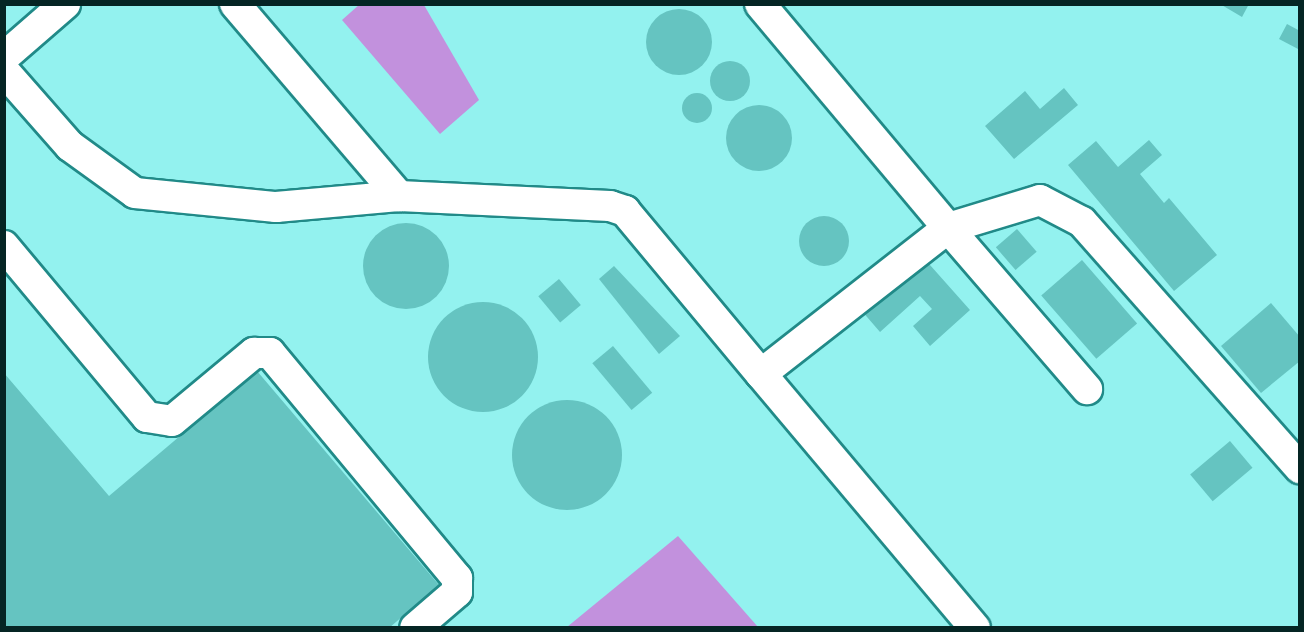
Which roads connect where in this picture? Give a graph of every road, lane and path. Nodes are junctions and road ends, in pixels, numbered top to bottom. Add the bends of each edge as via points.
1 (64, 4) edge
2 (236, 4) edge
3 (760, 4) edge
4 (4, 57) edge
5 (4, 71) edge
6 (399, 196) junction
7 (948, 228) junction
8 (4, 246) edge
9 (761, 374) junction
10 (1087, 389) dead end
11 (1299, 468) edge
12 (415, 627) edge
13 (975, 627) edge

1 - 4 lane
2 - 6 lane
3 - 7 lane
5 - 6 lane via 70,146 135,193 276,207
6 - 9 lane via 609,206 625,212
7 - 9 lane
7 - 10 lane
7 - 11 lane via 1040,200 1082,222
8 - 12 lane via 147,417 172,421 254,354 270,353 457,578 457,592
9 - 13 lane

